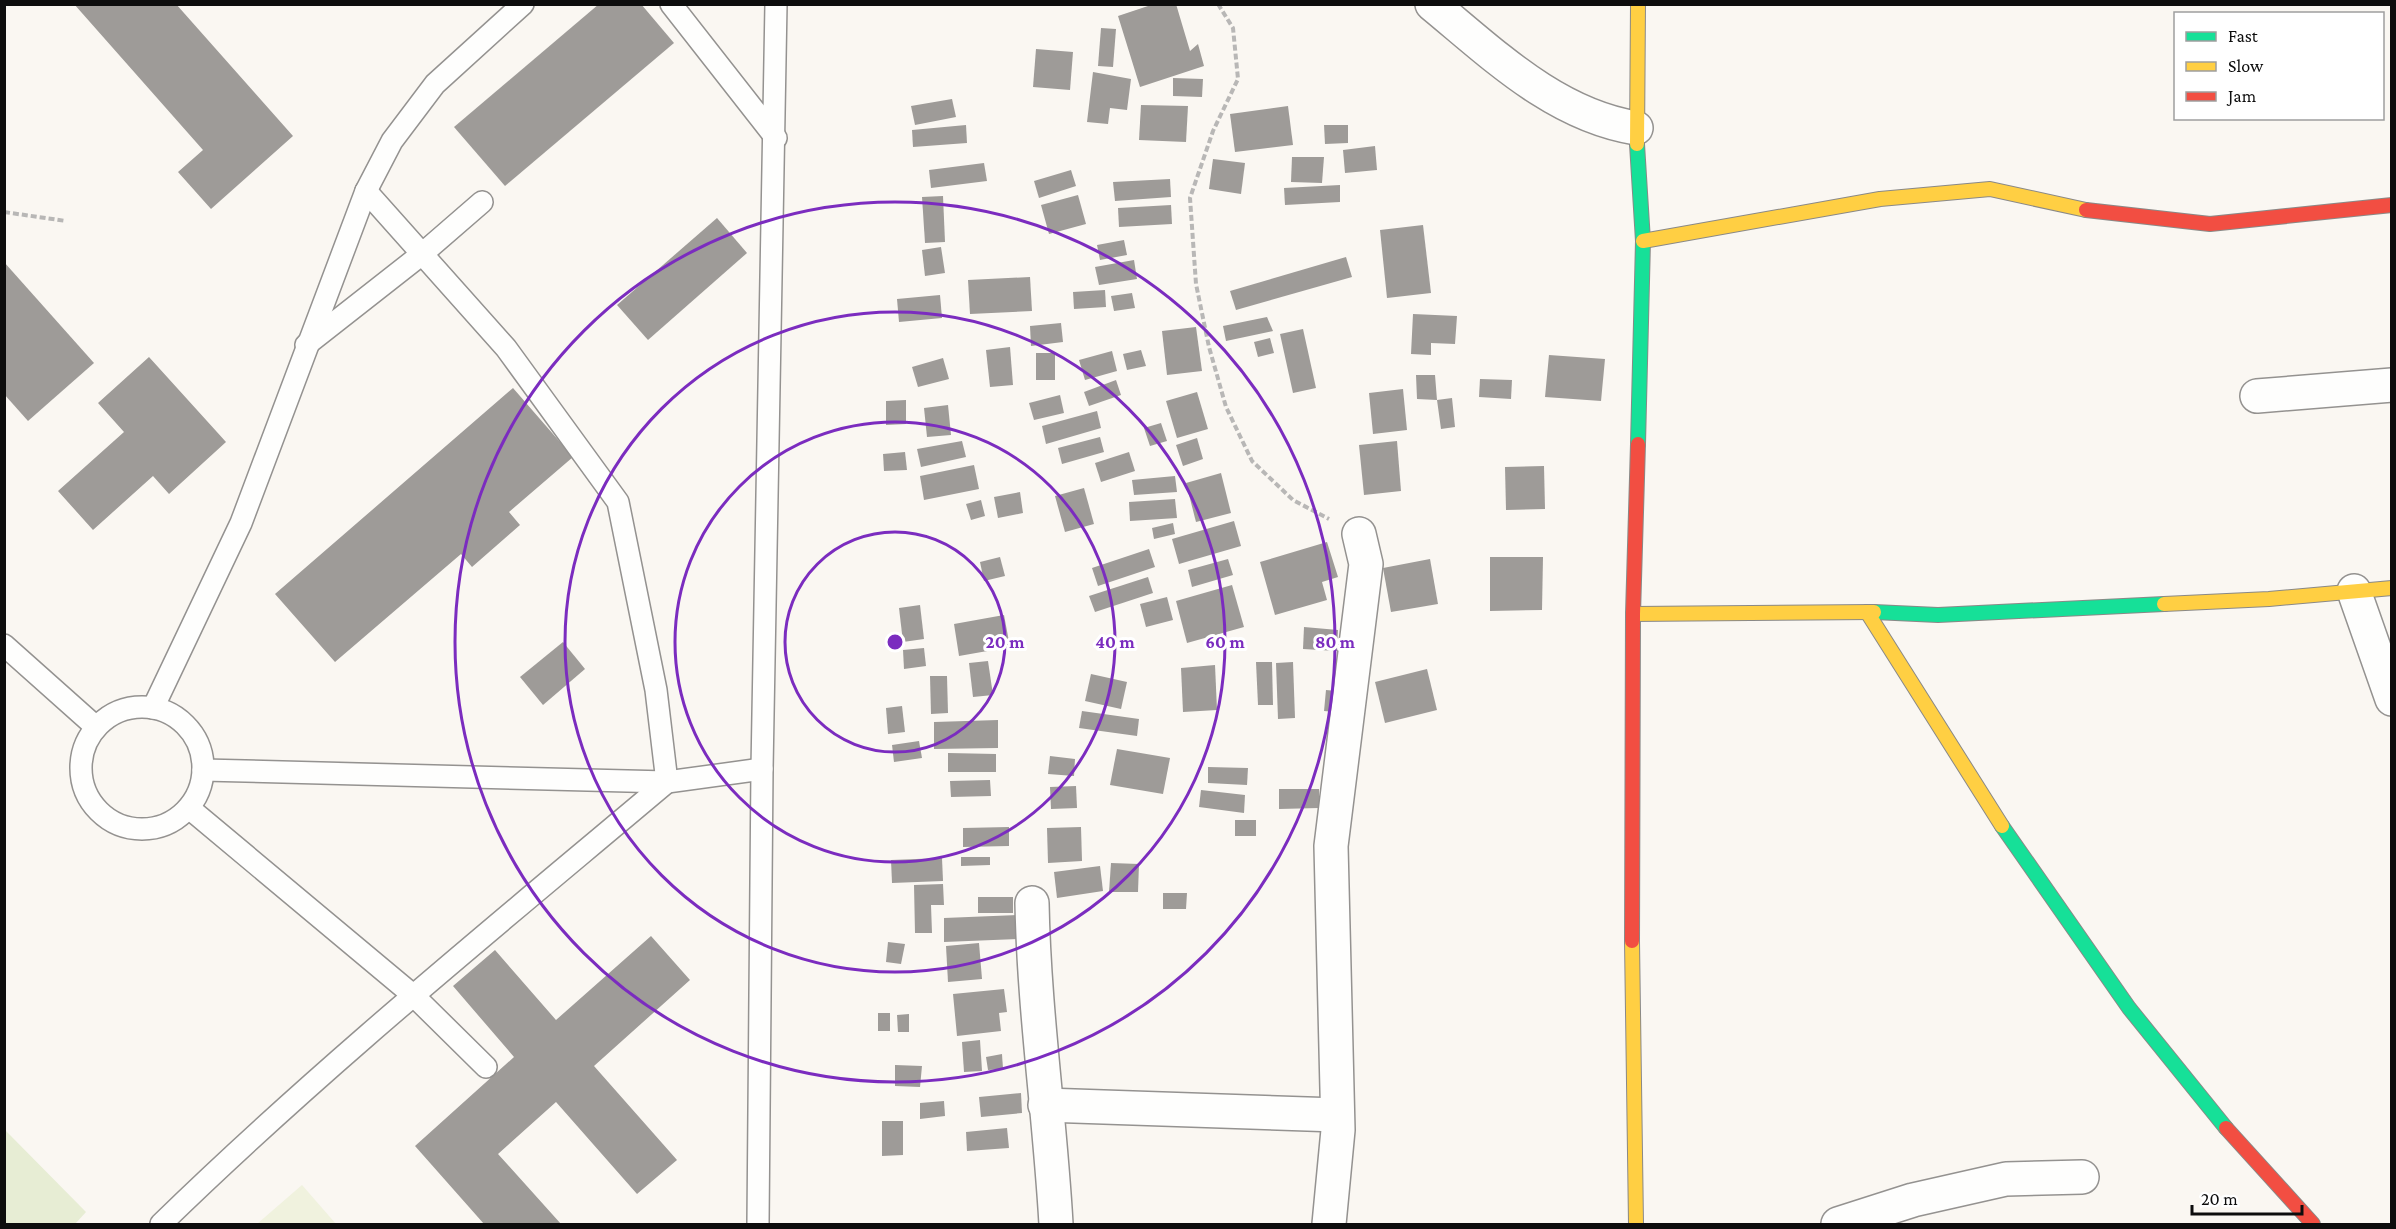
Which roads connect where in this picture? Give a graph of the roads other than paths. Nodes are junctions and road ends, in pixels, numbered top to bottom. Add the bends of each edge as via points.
1 (523, 4) edge
2 (671, 4) edge
3 (776, 4) edge
4 (1432, 4) edge
5 (1638, 4) edge
6 (1636, 129) junction
7 (776, 138) junction
8 (366, 191) junction
9 (482, 202) dead end
10 (2391, 205) edge
11 (1643, 241) junction
12 (422, 254) junction
13 (305, 346) junction
14 (2391, 385) edge
15 (2257, 396) dead end
16 (1359, 534) road end
17 (2391, 588) edge
18 (2354, 591) junction
19 (1868, 612) junction
20 (1633, 614) junction
21 (4, 645) edge
22 (2391, 699) edge
23 (153, 708) junction
24 (96, 727) junction
25 (762, 769) junction
26 (203, 770) junction
27 (666, 782) junction
28 (189, 808) junction
29 (1032, 903) dead end
30 (414, 996) junction
31 (486, 1067) dead end
32 (1045, 1105) junction
33 (1337, 1115) junction
34 (2082, 1177) dead end
35 (161, 1224) edge
36 (758, 1224) edge
37 (1056, 1224) edge
38 (1329, 1224) edge
39 (1636, 1224) edge
40 (1838, 1224) edge
41 (2313, 1224) edge

1 - 8 lane via 435,84 392,141
2 - 7 lane
3 - 7 lane
4 - 6 street via 1521,77 1560,101 1607,124
5 - 6 street
6 - 11 street
7 - 25 lane
8 - 12 lane
8 - 13 lane
9 - 12 lane
10 - 11 street via 2210,224 2091,211 1990,189 1880,199
11 - 20 street
12 - 13 lane
12 - 27 lane via 506,348 618,502 657,690
13 - 23 lane via 241,523
14 - 15 street
16 - 33 street via 1366,564 1331,846
17 - 18 street
18 - 19 street via 2269,599 1938,615
18 - 22 street
19 - 20 street
19 - 41 street via 2070,930 2195,1096
20 - 39 street via 1631,850
21 - 24 lane
23 - 24 lane via 132,707 112,714
23 - 26 lane via 190,729 200,749
24 - 28 lane via 84,748 80,772 86,796 101,815 122,827 146,830 170,822
25 - 27 lane
25 - 36 lane
26 - 27 lane
26 - 28 lane via 199,790
27 - 30 lane
28 - 30 lane
29 - 32 street
30 - 31 lane
30 - 35 lane via 217,1169
32 - 33 street
32 - 37 street
33 - 38 street
34 - 40 street via 2006,1179 1914,1200

